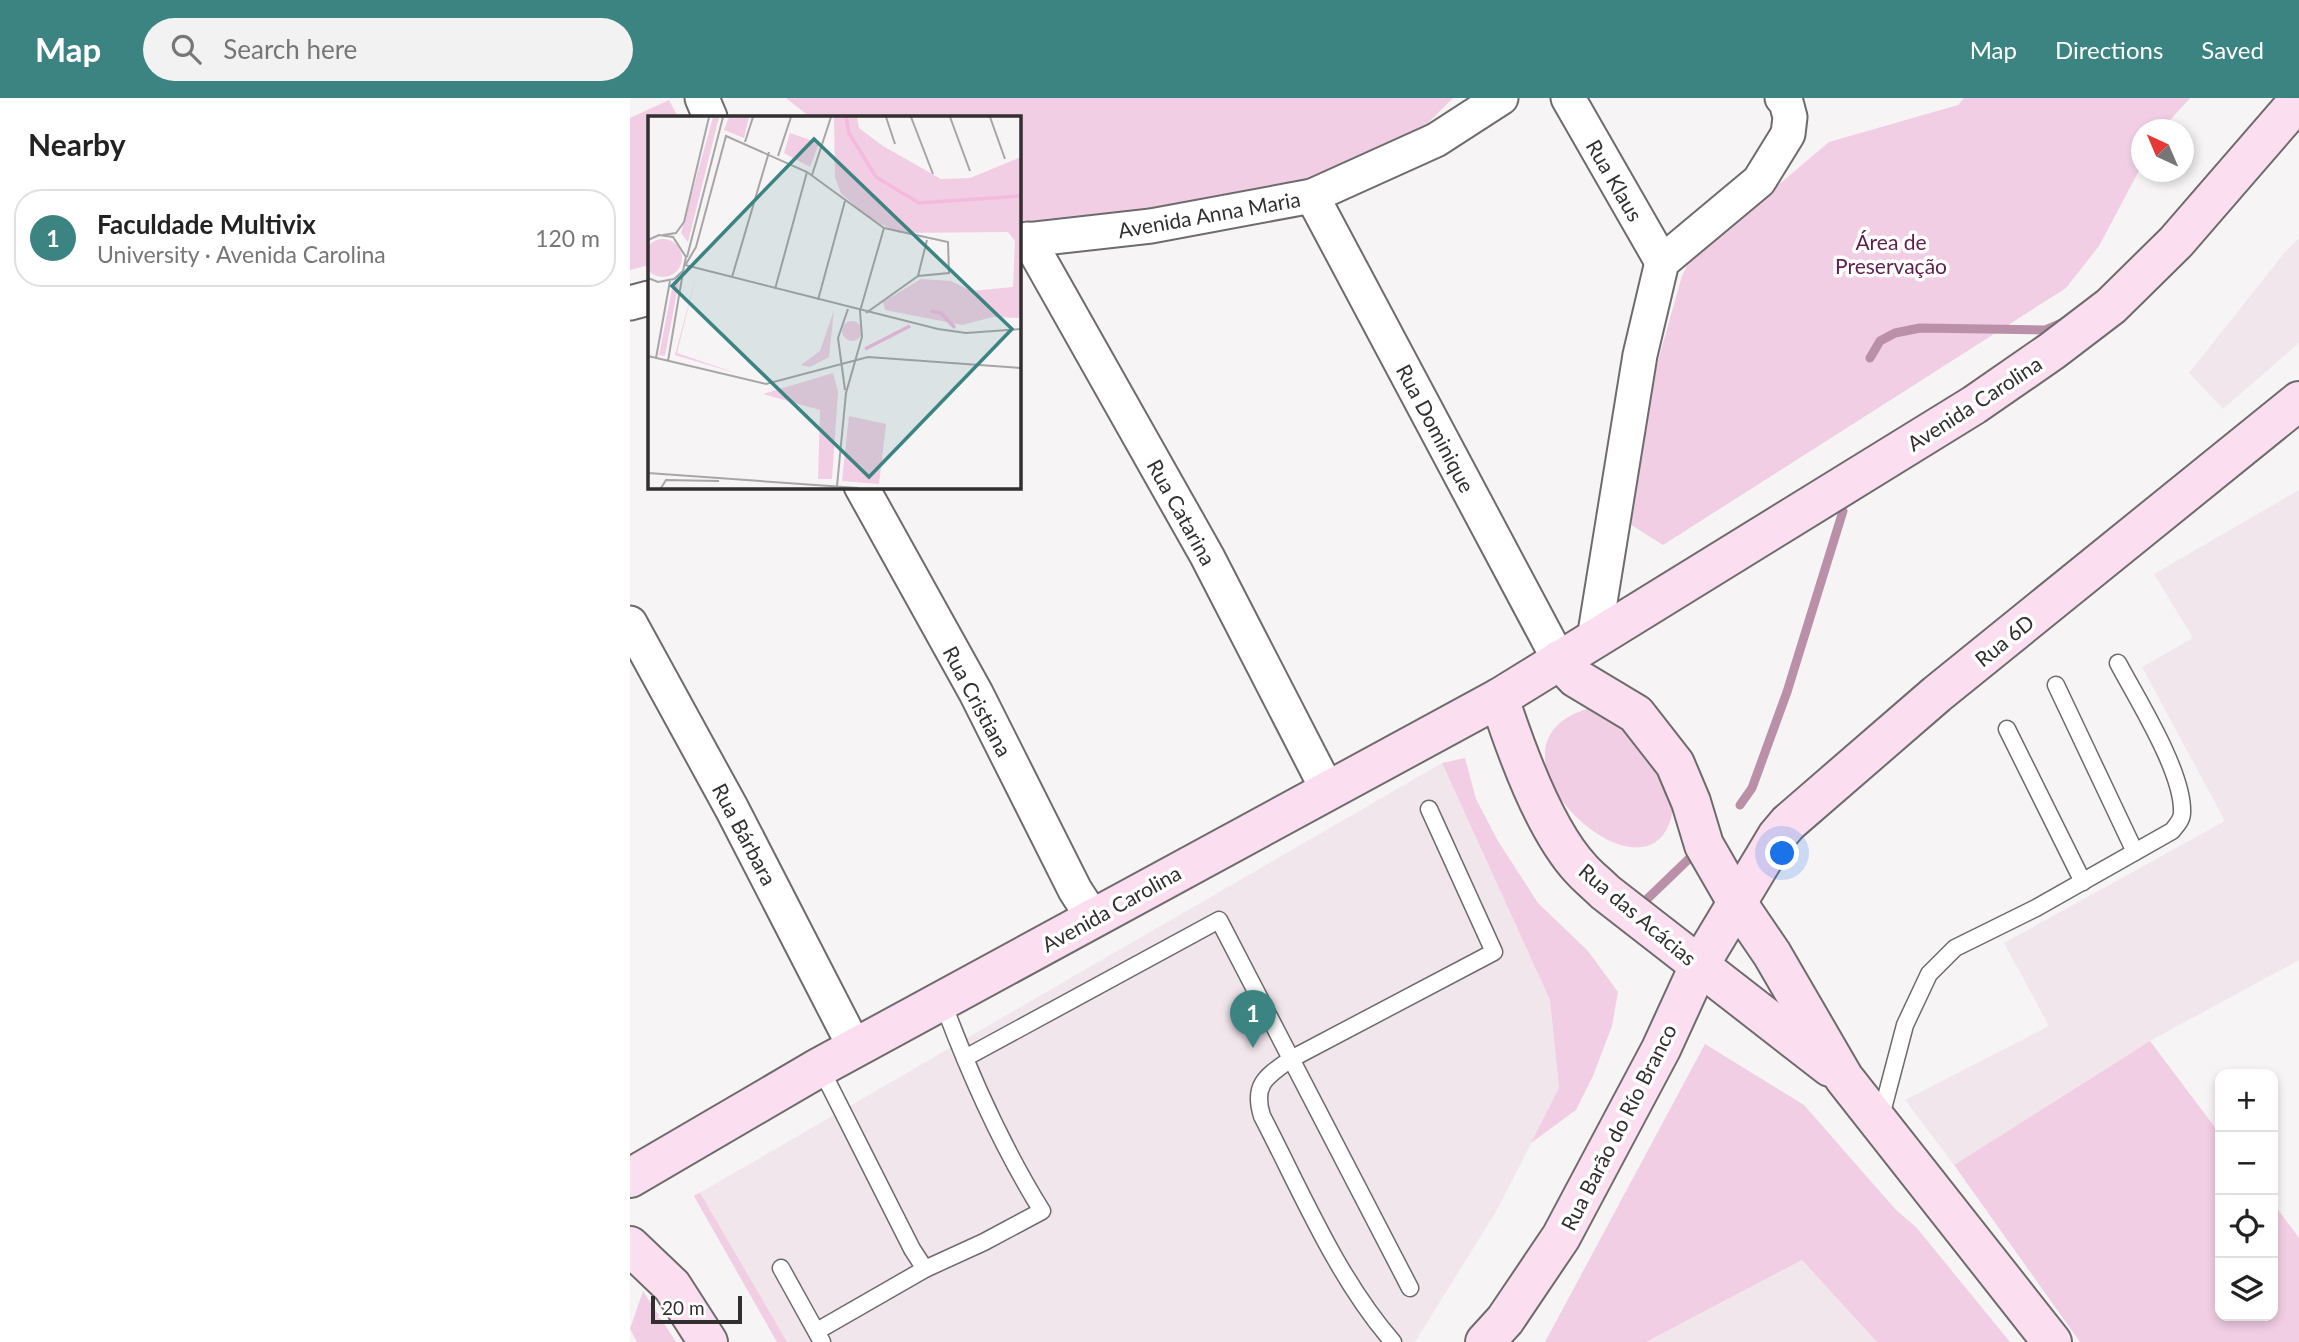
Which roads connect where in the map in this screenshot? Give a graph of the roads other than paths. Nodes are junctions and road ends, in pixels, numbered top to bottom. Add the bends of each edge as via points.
1 (702, 98) edge
2 (1501, 98) edge
3 (1568, 98) edge
4 (1782, 98) edge
5 (2299, 100) edge
6 (710, 116) edge
7 (1312, 196) junction
8 (1023, 240) edge
9 (1662, 262) junction
10 (648, 298) edge
11 (630, 303) edge
12 (2299, 401) edge
13 (862, 488) edge
14 (630, 623) edge
15 (1594, 639) junction
16 (1559, 660) junction
17 (2118, 663) dead end
18 (2056, 685) dead end
19 (1499, 698) junction
20 (2007, 729) dead end
21 (1327, 789) junction
22 (1429, 809) dead end
23 (2135, 852) junction
24 (2083, 882) junction
25 (1738, 904) junction
26 (1093, 918) junction
27 (1699, 966) junction
28 (942, 1000) junction
29 (855, 1048) junction
30 (965, 1058) junction
31 (1292, 1059) junction
32 (820, 1067) junction
33 (1844, 1078) junction
34 (1879, 1122) junction
35 (630, 1178) edge
36 (630, 1246) edge
37 (781, 1268) dead end
38 (925, 1269) junction
39 (1410, 1288) dead end
40 (819, 1336) edge
41 (708, 1342) edge
42 (1393, 1342) edge
43 (1485, 1342) edge
44 (2052, 1342) edge

1 - 6 street
2 - 7 street, Avenida Anna Maria via 1436,140
3 - 9 street, Rua Klaus
4 - 9 street via 1790,117 1788,134 1759,181
5 - 15 street, Avenida Carolina via 2176,242 2111,306 1974,405
7 - 8 street, Avenida Anna Maria via 1151,226
7 - 16 street, Rua Dominique
8 - 21 street, Rua Catarina via 1207,556
9 - 15 street via 1640,355
10 - 11 street
12 - 25 street, Rua 6D via 1937,694 1788,822
13 - 26 street, Rua Cristiana
14 - 29 street, Rua Bárbara
15 - 16 street, Avenida Carolina
16 - 19 street, Avenida Carolina
16 - 25 street, Rua das Acácias via 1576,678 1636,714 1675,764 1704,845
17 - 23 lane via 2181,794 2182,816 2172,831
18 - 23 lane
19 - 21 street, Avenida Carolina
19 - 27 street, Rua das Acácias via 1530,780 1558,838 1580,868
20 - 24 lane
21 - 26 street, Avenida Carolina
22 - 31 lane via 1494,951
23 - 24 lane
24 - 34 lane via 1955,948 1929,974 1905,1025
25 - 27 street, Rua Barão do Río Branco
25 - 33 street, Rua das Acácias
26 - 28 street, Avenida Carolina
27 - 33 street, Rua das Acácias
27 - 43 street, Rua Barão do Río Branco via 1661,1049 1561,1237
28 - 29 street, Avenida Carolina
28 - 30 lane
29 - 32 street, Avenida Carolina
30 - 31 lane via 1219,920
30 - 38 lane via 1016,1170 1042,1211
31 - 39 lane
31 - 42 lane via 1259,1087 1262,1116 1343,1270
32 - 35 street, Avenida Carolina
32 - 38 lane
33 - 34 street, Rua das Acácias
34 - 44 street, Rua das Acácias
36 - 41 street via 672,1286
37 - 40 lane
38 - 40 lane

